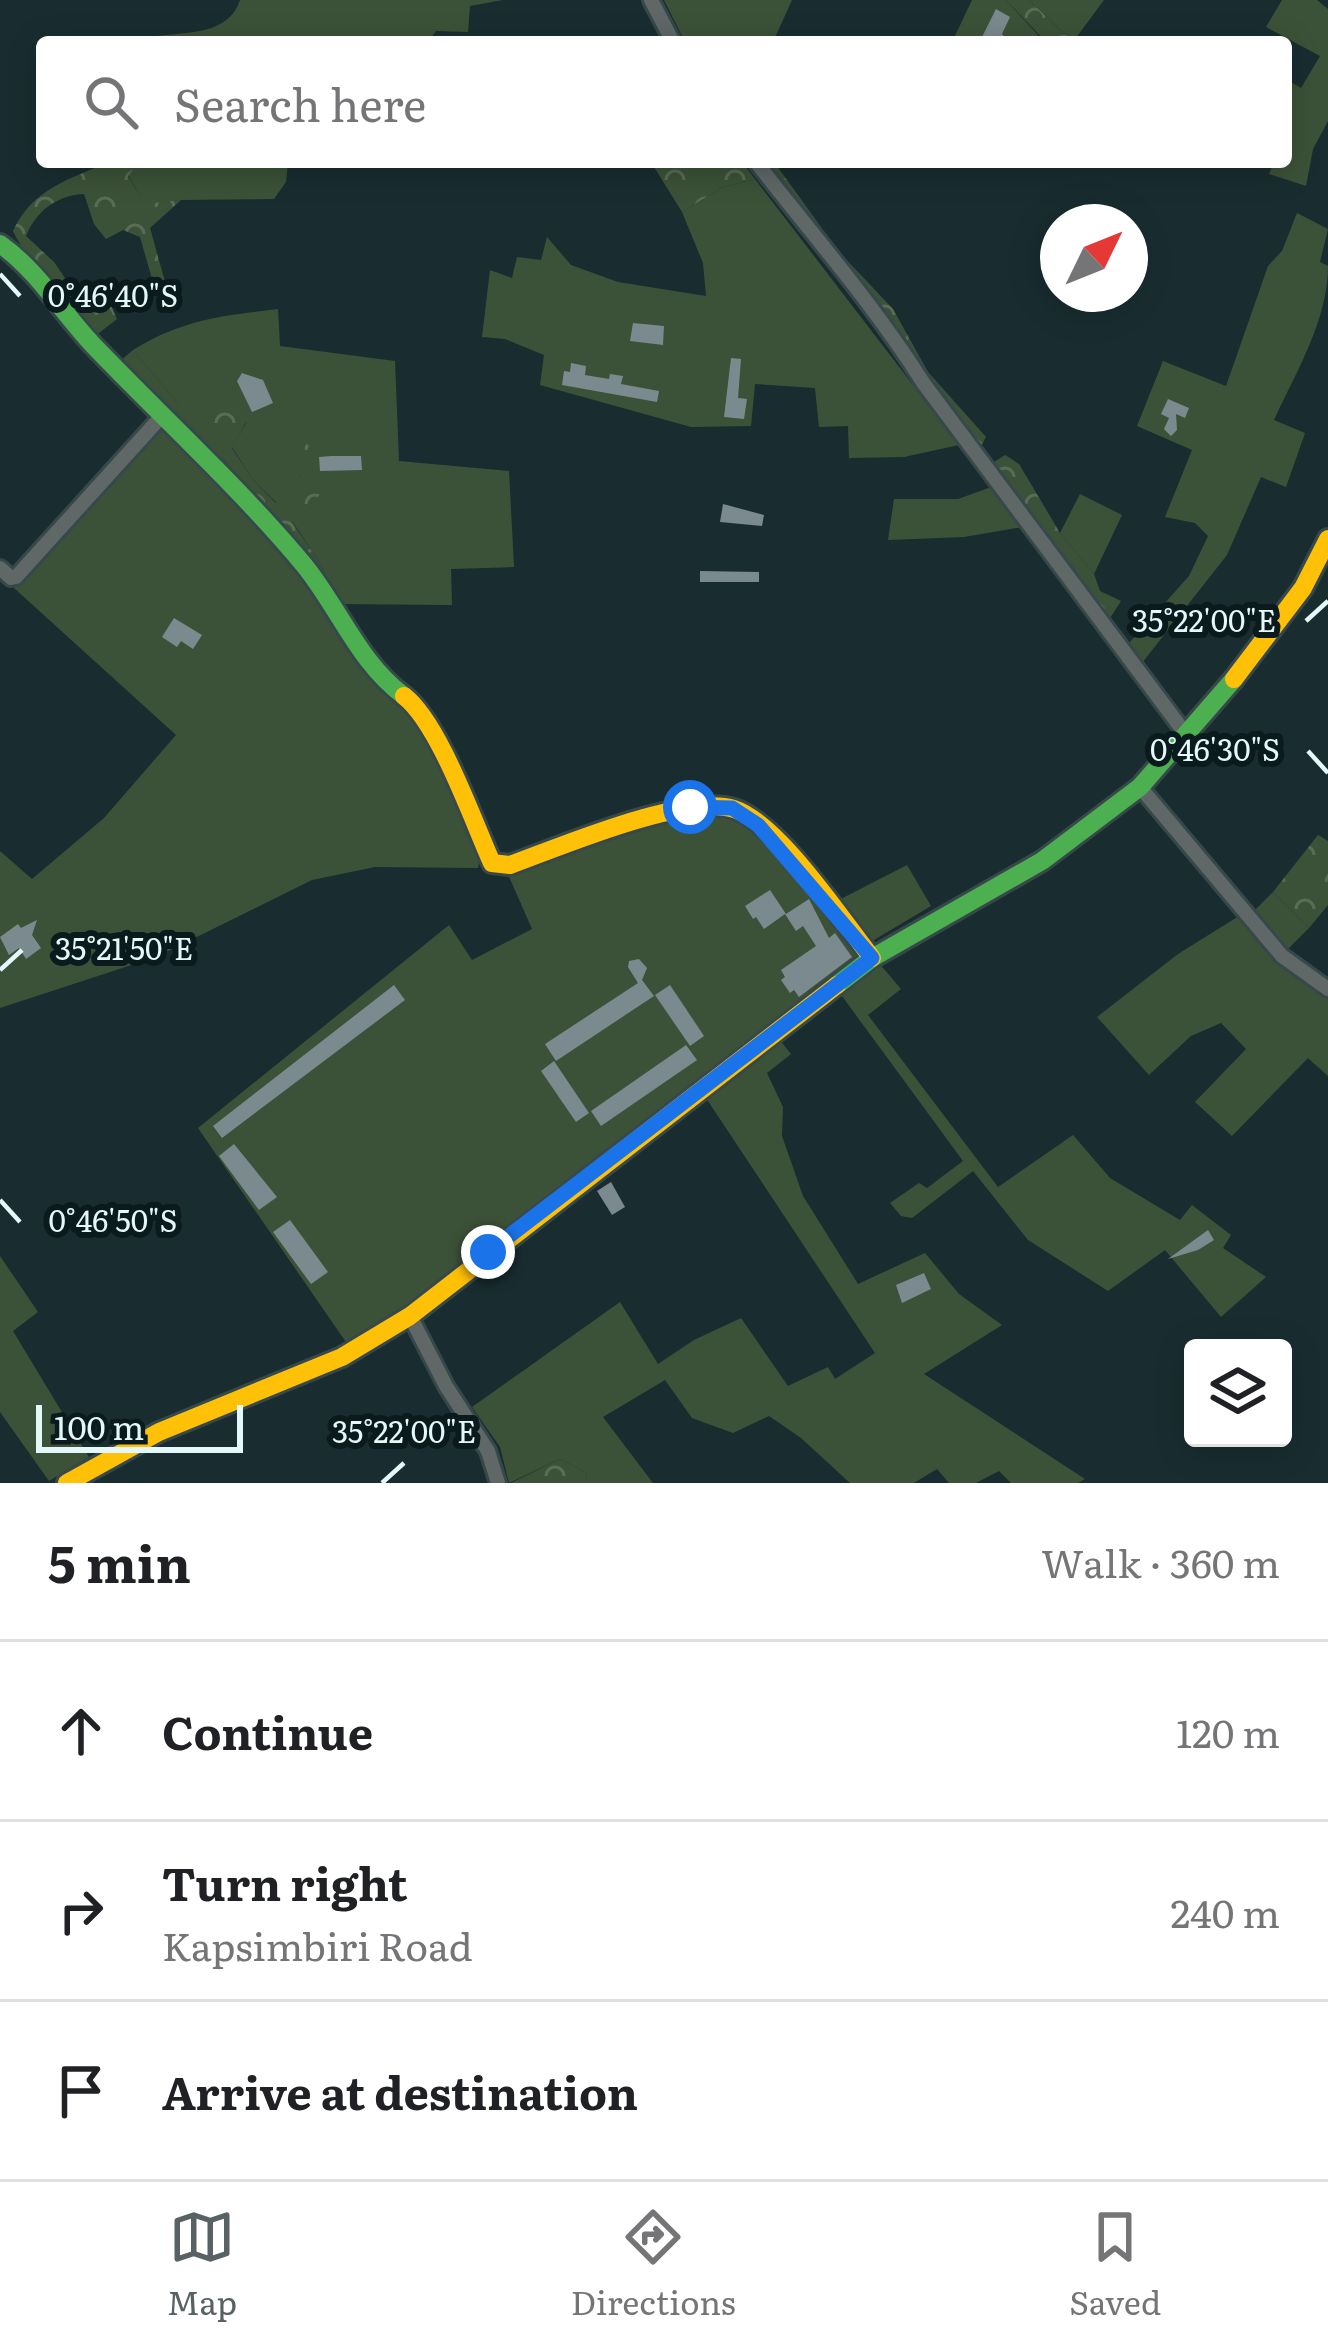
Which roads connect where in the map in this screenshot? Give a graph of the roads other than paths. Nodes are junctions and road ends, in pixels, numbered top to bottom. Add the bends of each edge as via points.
1 (651, 0) edge
2 (671, 36) edge
3 (761, 168) edge
4 (0, 244) edge
5 (161, 417) junction
6 (1328, 539) edge
7 (0, 568) edge
8 (1185, 733) junction
9 (1140, 787) junction
10 (872, 958) junction
11 (1328, 989) edge
12 (410, 1316) junction
13 (67, 1483) edge
14 (498, 1483) edge

1 - 2 street
3 - 8 street via 888,326
4 - 5 street via 27,263
5 - 7 street via 16,577
5 - 10 street via 262,516 381,679 414,704 492,863 510,865 690,807 732,808 772,837
6 - 8 street via 1282,618
8 - 9 street
9 - 10 street via 1042,861
9 - 11 street via 1282,956
10 - 12 street
12 - 13 street via 342,1357 159,1432
12 - 14 street via 488,1451

